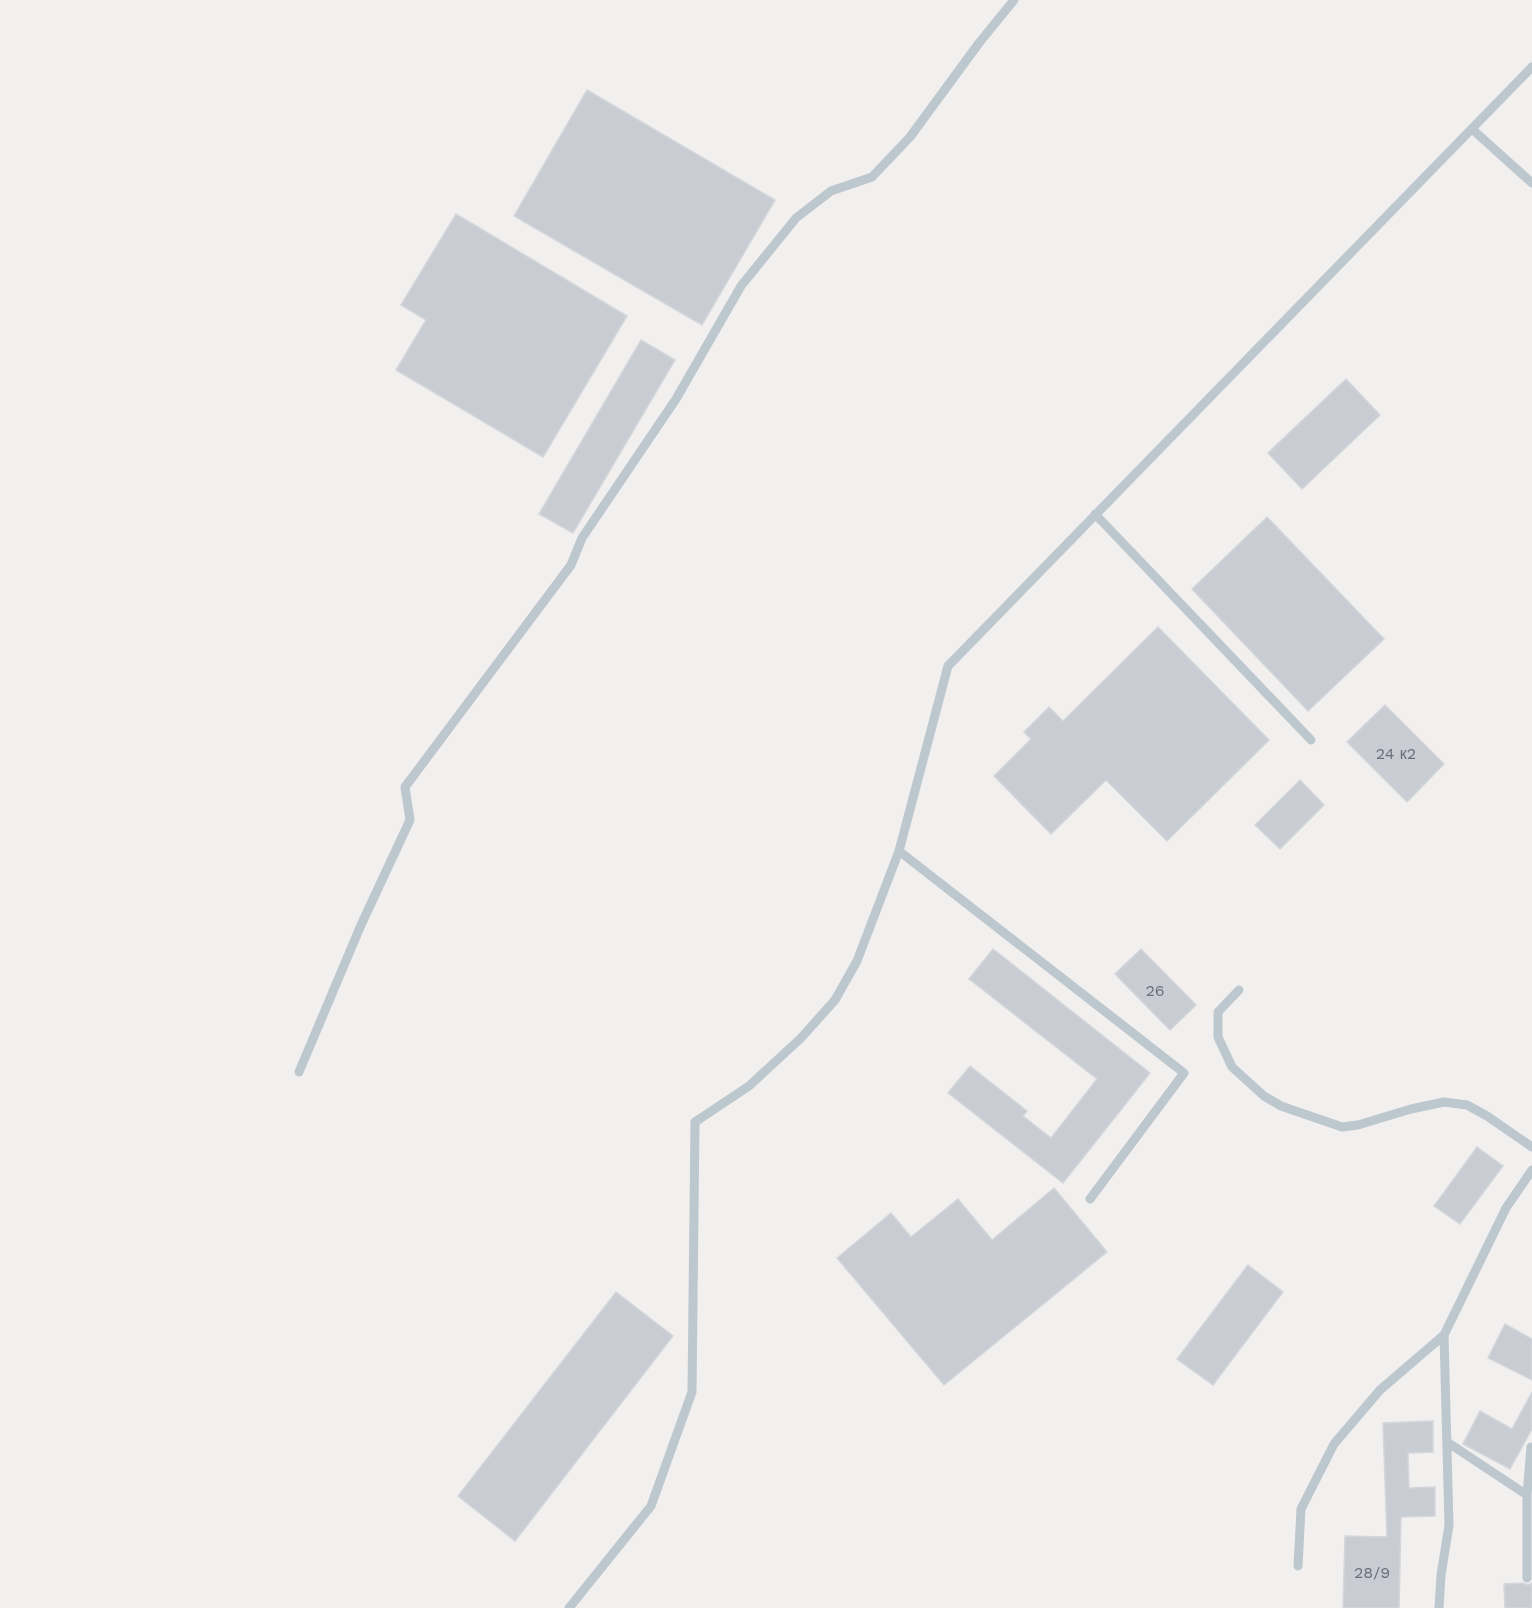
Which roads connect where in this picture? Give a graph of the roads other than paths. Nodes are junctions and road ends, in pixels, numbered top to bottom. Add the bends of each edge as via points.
1 (1014, 0) edge
2 (1532, 67) edge
3 (1472, 129) junction
4 (1532, 183) edge
5 (1095, 514) junction
6 (1311, 740) dead end
7 (899, 851) junction
8 (1239, 990) dead end
9 (299, 1072) dead end
10 (1532, 1148) edge
11 (1532, 1170) edge
12 (1090, 1199) dead end
13 (1444, 1335) junction
14 (1447, 1442) junction
15 (1531, 1447) edge
16 (1527, 1495) junction
17 (1298, 1566) dead end
18 (1527, 1578) dead end
19 (569, 1608) edge
20 (1439, 1608) edge

1 - 9 lane via 910,137 872,177 831,191 796,218 741,286 676,399 582,538 571,565 405,787 410,820
2 - 3 lane
3 - 4 lane
3 - 5 lane
5 - 6 lane
5 - 7 lane via 948,666
7 - 12 lane via 1184,1073
7 - 19 lane via 857,961 835,1000 749,1086 696,1122 692,1392 651,1506
8 - 10 lane via 1218,1012 1218,1037 1232,1067 1281,1106 1342,1127 1444,1102 1467,1105
11 - 13 lane via 1506,1208
13 - 14 lane
13 - 17 lane via 1380,1390 1334,1444 1301,1509
14 - 16 lane
14 - 20 lane via 1449,1524
15 - 16 lane
16 - 18 lane

